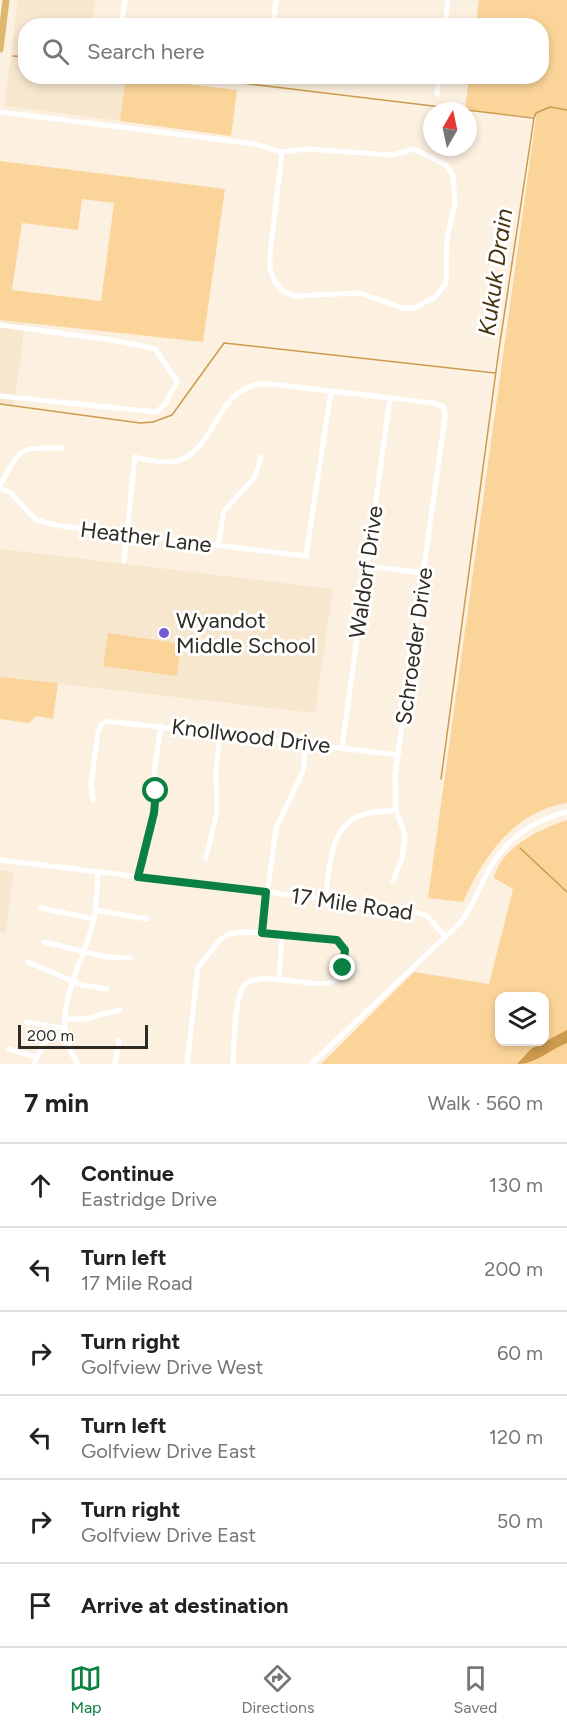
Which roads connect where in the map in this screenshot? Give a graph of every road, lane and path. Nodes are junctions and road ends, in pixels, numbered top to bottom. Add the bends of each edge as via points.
1 (6, 0) edge
2 (125, 0) edge
3 (276, 0) edge
4 (448, 0) edge
5 (122, 18) edge
6 (274, 18) edge
7 (446, 18) edge
8 (0, 49) edge
9 (438, 84) edge
10 (437, 94) dead end
11 (0, 112) edge
12 (282, 152) junction
13 (0, 325) edge
14 (331, 391) junction
15 (0, 396) edge
16 (390, 398) junction
17 (62, 448) dead end
18 (261, 457) dead end
19 (0, 486) edge
20 (127, 533) junction
21 (218, 546) junction
22 (124, 561) dead end
23 (367, 566) junction
24 (423, 573) junction
25 (160, 726) junction
26 (220, 733) junction
27 (306, 743) junction
28 (342, 747) junction
29 (399, 755) junction
30 (93, 800) dead end
31 (396, 810) junction
32 (567, 812) edge
33 (206, 858) dead end
34 (0, 860) edge
35 (98, 872) junction
36 (138, 877) junction
37 (393, 881) dead end
38 (266, 892) junction
39 (325, 899) junction
40 (41, 908) dead end
41 (95, 910) junction
42 (94, 919) junction
43 (147, 919) dead end
44 (262, 933) junction
45 (282, 934) junction
46 (445, 936) junction
47 (44, 942) dead end
48 (85, 950) junction
49 (130, 958) dead end
50 (28, 962) dead end
51 (279, 980) junction
52 (73, 982) junction
53 (107, 989) dead end
54 (120, 1010) dead end
55 (64, 1019) junction
56 (26, 1022) dead end
57 (64, 1031) junction
58 (119, 1040) dead end
59 (9, 1048) dead end
60 (36, 1057) junction
61 (34, 1064) edge
62 (78, 1064) edge
63 (115, 1064) edge
64 (187, 1064) edge
65 (232, 1064) edge
66 (311, 1064) edge

1 - 8 main road
2 - 5 street
3 - 6 street
4 - 7 street
9 - 10 street
11 - 12 street via 261,145
12 - 12 street via 270,265 273,279 283,291 296,296 360,293 407,308 422,305 440,292 447,279 447,238 455,203 453,176 446,165 414,149 392,155 308,149
13 - 15 street via 156,350 177,381 166,404 157,412
14 - 16 street
14 - 20 street via 268,383 245,388 229,400 184,459 171,462 135,457
14 - 21 street, Heather Lane via 306,556
16 - 23 street, Waldorf Drive
16 - 24 street, Schroeder Drive via 444,407
17 - 19 street via 27,448 16,456
18 - 21 street via 255,477 224,511
19 - 20 street, Heather Lane via 41,522
20 - 21 street, Heather Lane
20 - 22 street
23 - 24 street
23 - 28 street, Waldorf Drive
24 - 29 street, Schroeder Drive
25 - 26 street, Knollwood Drive
25 - 30 street, Knollwood Drive via 103,723 91,785
25 - 36 street via 154,773 156,806
26 - 27 street, Knollwood Drive
26 - 33 street via 217,812
27 - 28 street, Knollwood Drive
27 - 38 street via 303,771 276,828
28 - 29 street, Knollwood Drive
29 - 31 street, Schroeder Drive via 394,784
31 - 37 street, Schroeder Drive via 405,835
31 - 39 street via 359,815 343,827 333,849
32 - 46 street via 534,825 508,844 490,868 465,916
34 - 35 street, 17 Mile Road
35 - 36 street, 17 Mile Road
35 - 41 street
36 - 38 street, 17 Mile Road
38 - 39 street, 17 Mile Road
38 - 44 street
39 - 46 street, 17 Mile Road via 417,911
40 - 42 street
41 - 42 street
41 - 43 street
42 - 48 street
44 - 45 street
44 - 64 street via 229,934 200,962
45 - 51 street
45 - 51 street via 335,939 343,944 345,953 342,974 333,982
46 - 66 street
47 - 48 street
48 - 49 street via 106,957
48 - 52 street
50 - 52 street
51 - 65 street via 257,979 241,990
52 - 53 street
52 - 55 street
54 - 55 street via 85,1019
55 - 57 street
56 - 57 street
57 - 60 street via 44,1042
57 - 62 street
58 - 63 street
59 - 60 street
60 - 61 street

